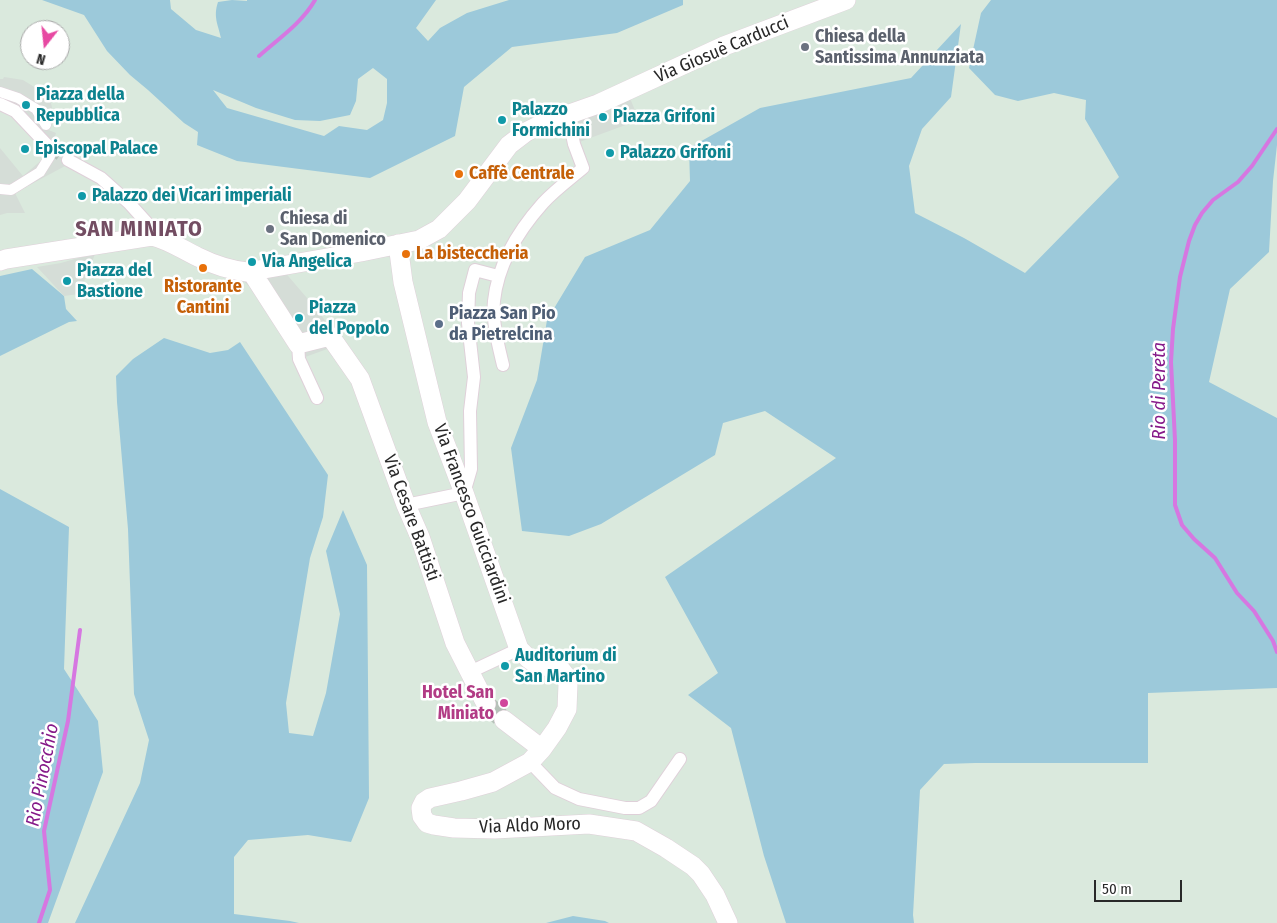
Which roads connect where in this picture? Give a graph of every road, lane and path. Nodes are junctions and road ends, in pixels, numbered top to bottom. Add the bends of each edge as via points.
1 (846, 0) edge
2 (0, 92) edge
3 (0, 104) edge
4 (568, 114) junction
5 (46, 125) dead end
6 (50, 152) joint
7 (68, 160) tunnel mouth
8 (0, 189) edge
9 (152, 236) junction
10 (398, 244) junction
11 (0, 261) edge
12 (251, 271) junction
13 (498, 276) junction
14 (298, 344) junction
15 (503, 365) dead end
16 (317, 398) dead end
17 (464, 493) junction
18 (406, 505) junction
19 (519, 649) junction
20 (470, 672) junction
21 (486, 704) tunnel mouth
22 (504, 720) tunnel mouth
23 (536, 756) junction
24 (680, 759) dead end
25 (728, 923) edge

1 - 4 main road, Via Giosuè Carducci via 724,46 598,104
2 - 5 street via 36,109
3 - 6 street via 14,111
4 - 10 main road, Via Giosuè Carducci via 526,132 510,145 467,201 439,229 419,240
4 - 13 street via 583,168 544,202 512,244
6 - 8 street via 40,172 11,190
7 - 9 street via 101,178 129,202 147,223
9 - 11 main road
9 - 12 main road, Via Giosuè Carducci via 232,270
10 - 12 main road, Via Giosuè Carducci
10 - 17 main road, Via Francesco Guicciardini via 401,282 437,422
12 - 14 main road
13 - 15 street via 494,317
13 - 17 street via 475,270 469,293 468,323 474,376 470,411 472,469
14 - 16 street via 299,359
14 - 18 main road, Via Cesare Battisti via 330,336 360,379
17 - 18 street
17 - 19 main road, Via Francesco Guicciardini
18 - 20 main road, Via Cesare Battisti via 455,643
19 - 20 street
19 - 23 main road via 536,664 560,670 568,684 566,709 557,728
20 - 21 main road, Via Cesare Battisti
22 - 23 main road
23 - 24 street, Via Aldo Moro via 555,788 580,799 625,808 639,808 651,801
23 - 25 main road, Via Aldo Moro via 493,782 430,798 421,808 422,816 434,826 454,828 589,824 636,830 702,874

